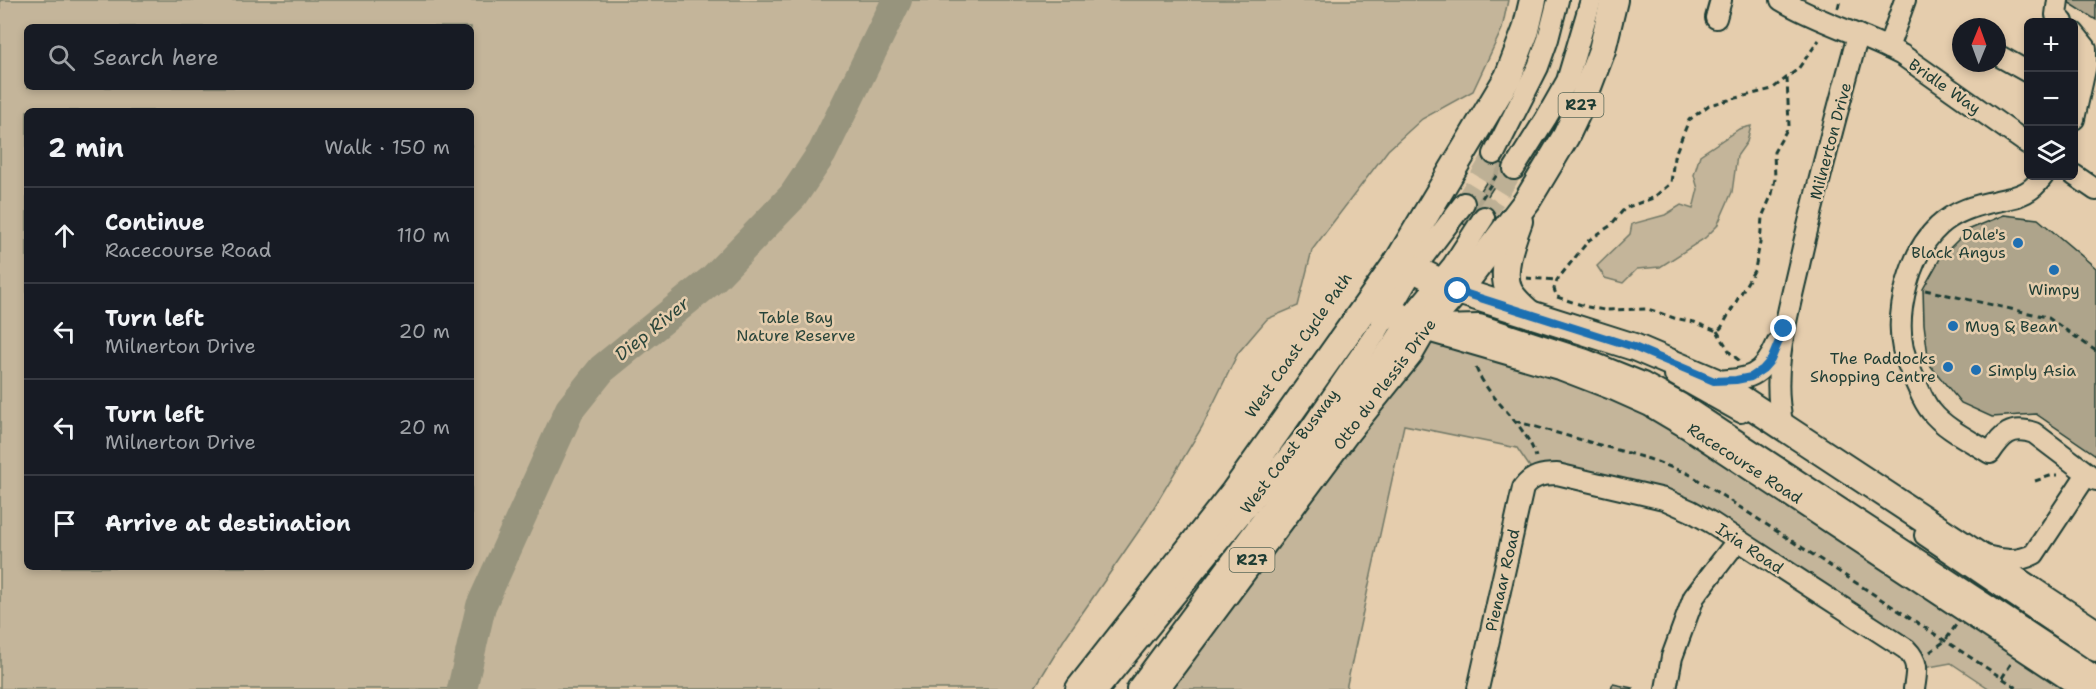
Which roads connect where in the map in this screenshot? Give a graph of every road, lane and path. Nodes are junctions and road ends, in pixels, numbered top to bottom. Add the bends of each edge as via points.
1 (1533, 0) edge
2 (1558, 0) edge
3 (1591, 0) edge
4 (1614, 0) edge
5 (1781, 0) edge
6 (1905, 0) edge
7 (2058, 0) edge
8 (2059, 18) edge
9 (1824, 34) dead end
10 (1857, 35) junction
11 (2078, 39) edge
12 (1888, 48) junction
13 (2006, 60) edge
14 (2024, 70) edge
15 (1787, 78) junction
16 (2078, 91) edge
17 (2024, 141) edge
18 (1494, 154) tunnel mouth
19 (1514, 169) tunnel mouth
20 (2078, 178) edge
21 (2039, 180) edge
22 (2096, 190) edge
23 (1527, 201) junction
24 (1464, 203) tunnel mouth
25 (1484, 217) tunnel mouth
26 (1406, 265) junction
27 (1519, 280) dead end
28 (1557, 280) junction
29 (1449, 286) junction
30 (1923, 289) dead end
31 (1530, 314) junction
32 (1398, 315) junction
33 (1784, 329) junction
34 (1717, 331) junction
35 (2096, 351) edge
36 (1741, 362) dead end
37 (1476, 368) dead end
38 (1714, 381) junction
39 (1515, 422) junction
40 (1783, 426) junction
41 (1539, 475) junction
42 (2092, 477) edge
43 (1737, 541) junction
44 (1978, 555) junction
45 (1955, 628) dead end
46 (2096, 633) edge
47 (1945, 641) junction
48 (2096, 651) edge
49 (1916, 662) junction
50 (2006, 671) dead end
51 (2096, 677) edge
52 (2002, 678) junction
53 (1079, 689) edge
54 (1099, 689) edge
55 (1137, 689) edge
56 (1155, 689) edge
57 (1478, 689) edge
58 (1666, 689) edge
59 (1914, 689) edge
60 (2019, 689) edge
61 (2088, 689) edge

1 - 26 main road, Otto du Plessis Drive / R27 via 1508,77
2 - 18 street via 1538,67
3 - 19 street via 1567,81
4 - 23 main road, Otto du Plessis Drive / R27 via 1602,50 1583,100
5 - 10 street
6 - 12 street
7 - 8 street
9 - 15 path
10 - 12 street, Bridle Way
10 - 33 street, Milnerton Drive
11 - 16 street via 2086,48 2086,65
12 - 17 street, Bridle Way
13 - 14 street
15 - 28 path via 1762,92 1709,105 1689,120 1674,157 1671,183 1653,198 1625,208 1610,226 1589,240
15 - 34 path via 1789,126 1774,152 1775,179 1762,217 1755,269
20 - 22 street
21 - 42 street via 2019,196 1976,206 1939,226 1917,259 1905,289 1903,348 1919,390 1938,419 1990,453 2014,430 2034,433
23 - 29 main road, Otto du Plessis Drive / R27
23 - 31 main road via 1514,235 1506,276 1510,292
24 - 26 street
25 - 29 street via 1454,265
26 - 29 main road
26 - 32 main road, Otto du Plessis Drive / R27
27 - 28 path
28 - 34 path via 1555,294 1561,299 1604,310 1648,309
29 - 31 main road
29 - 32 main road, Otto du Plessis Drive / R27
29 - 48 street via 1509,317 1660,369 1732,407
30 - 35 path via 2047,317
31 - 38 main road via 1634,347
32 - 51 street via 1479,325 1643,383 1681,404
32 - 53 main road, Otto du Plessis Drive / R27 via 1234,492
32 - 54 street, West Coast Busway
32 - 55 street, West Coast Busway via 1395,341
32 - 56 main road, Otto du Plessis Drive / R27 via 1410,353
32 - 61 main road, Racecourse Road via 1563,367 1651,403
33 - 38 street, Milnerton Drive via 1763,369 1751,377
33 - 40 street, Milnerton Drive via 1777,383
34 - 36 path via 1731,354
37 - 39 path via 1481,381
38 - 40 main road
39 - 41 path via 1534,451
39 - 47 path via 1689,474
40 - 44 main road
41 - 43 street, Ixia Road via 1578,478 1664,499 1712,523
41 - 57 street, Pienaar Road via 1523,488
42 - 44 street via 2034,554 2010,561
43 - 49 street, Ixia Road via 1906,649
43 - 58 street via 1694,597 1672,657
44 - 46 main road
45 - 47 path
47 - 49 path
47 - 52 path
49 - 59 street
50 - 52 path
52 - 60 path

